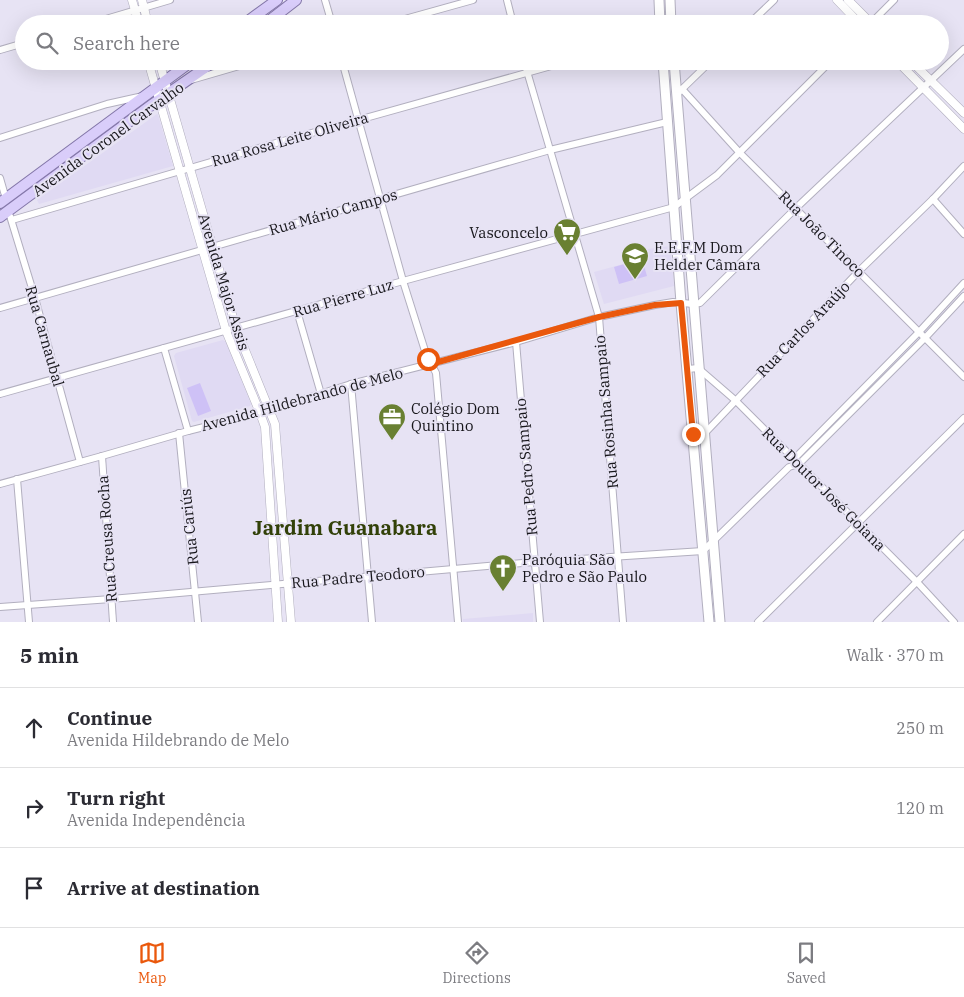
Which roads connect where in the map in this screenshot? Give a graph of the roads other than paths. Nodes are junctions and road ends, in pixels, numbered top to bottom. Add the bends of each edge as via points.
1 (132, 0) edge
2 (170, 0) edge
3 (277, 0) edge
4 (296, 0) edge
5 (325, 0) edge
6 (473, 0) edge
7 (507, 0) edge
8 (659, 0) edge
9 (670, 0) edge
10 (774, 0) edge
11 (837, 0) edge
12 (848, 0) edge
13 (894, 0) edge
14 (143, 4) edge
15 (135, 11) junction
16 (121, 15) edge
17 (136, 15) edge
18 (256, 15) edge
19 (276, 15) edge
20 (329, 15) edge
21 (419, 15) edge
22 (511, 15) edge
23 (660, 15) edge
24 (671, 15) edge
25 (759, 15) edge
26 (851, 15) edge
27 (863, 15) edge
28 (879, 15) edge
29 (15, 46) edge
30 (964, 49) edge
31 (0, 50) edge
32 (949, 64) edge
33 (150, 70) edge
34 (162, 70) edge
35 (180, 70) edge
36 (203, 70) edge
37 (227, 70) edge
38 (344, 70) edge
39 (535, 70) edge
40 (664, 70) edge
41 (675, 70) edge
42 (702, 70) edge
43 (823, 70) edge
44 (906, 70) edge
45 (920, 70) edge
46 (943, 70) edge
47 (527, 72) junction
48 (165, 81) junction
49 (932, 81) junction
50 (188, 82) junction
51 (155, 88) junction
52 (924, 88) junction
53 (679, 92) junction
54 (169, 94) junction
55 (146, 95) junction
56 (159, 100) junction
57 (964, 113) edge
58 (358, 120) junction
59 (667, 122) junction
60 (964, 129) edge
61 (0, 138) edge
62 (550, 150) junction
63 (739, 152) junction
64 (964, 166) edge
65 (190, 168) junction
66 (180, 171) junction
67 (0, 178) edge
68 (380, 199) junction
69 (933, 199) junction
70 (685, 200) junction
71 (3, 201) edge
72 (674, 207) junction
73 (796, 208) junction
74 (7, 216) edge
75 (575, 234) junction
76 (964, 234) edge
77 (212, 247) junction
78 (202, 250) junction
79 (859, 271) junction
80 (403, 281) junction
81 (964, 283) edge
82 (964, 296) edge
83 (35, 298) junction
84 (681, 303) junction
85 (693, 304) junction
86 (0, 308) edge
87 (297, 311) junction
88 (599, 317) junction
89 (236, 328) junction
90 (226, 331) junction
91 (919, 332) junction
92 (925, 338) junction
93 (516, 342) junction
94 (164, 348) junction
95 (431, 364) junction
96 (698, 368) junction
97 (688, 369) junction
98 (964, 377) edge
99 (57, 378) junction
100 (351, 384) junction
101 (0, 394) edge
102 (321, 394) junction
103 (854, 397) junction
104 (734, 400) junction
105 (859, 402) junction
106 (270, 410) junction
107 (260, 412) junction
108 (964, 418) edge
109 (188, 430) junction
110 (705, 432) junction
111 (180, 433) junction
112 (693, 434) junction
113 (102, 456) junction
114 (793, 458) junction
115 (80, 462) junction
116 (799, 464) junction
117 (790, 467) junction
118 (17, 479) junction
119 (0, 484) edge
120 (858, 523) junction
121 (964, 534) edge
122 (713, 541) junction
123 (703, 551) junction
124 (618, 557) junction
125 (534, 562) junction
126 (454, 569) junction
127 (368, 576) junction
128 (917, 582) junction
129 (288, 583) junction
130 (275, 584) junction
131 (196, 592) junction
132 (111, 599) junction
133 (28, 605) junction
134 (0, 607) edge
135 (29, 622) edge
136 (113, 622) edge
137 (198, 622) edge
138 (278, 622) edge
139 (291, 622) edge
140 (372, 622) edge
141 (458, 622) edge
142 (540, 622) edge
143 (623, 622) edge
144 (709, 622) edge
145 (720, 622) edge
146 (758, 622) edge
147 (877, 622) edge
148 (954, 622) edge

1 - 15 street
2 - 14 street
3 - 18 main road
4 - 19 main road
5 - 20 street
6 - 21 street
7 - 22 street
8 - 23 main road
9 - 24 main road
10 - 25 street
11 - 26 street
12 - 27 street
13 - 28 street
14 - 15 street
15 - 16 street
15 - 17 street
29 - 31 street
30 - 32 street
33 - 51 street, Avenida Major Assis
34 - 48 street, Avenida Major Assis
35 - 48 main road, Avenida Coronel Carvalho
36 - 50 main road, Avenida Coronel Carvalho
37 - 50 street
38 - 58 street
39 - 47 street, Rua Rosa Leite Oliveira
40 - 59 main road
41 - 53 main road
42 - 53 street
43 - 63 street, Rua Pierre Luz
44 - 52 street
45 - 49 street
46 - 49 street
47 - 58 street, Rua Rosa Leite Oliveira
47 - 62 street, Rua Rosinha Sampaio
48 - 51 main road, Avenida Coronel Carvalho
48 - 54 street, Avenida Major Assis
49 - 52 street
49 - 57 street
50 - 54 main road, Avenida Coronel Carvalho
51 - 55 main road, Avenida Coronel Carvalho
51 - 56 street, Avenida Major Assis
52 - 60 street
52 - 73 street
53 - 63 street, Rua João Tinoco
53 - 70 main road
54 - 56 main road, Avenida Coronel Carvalho
54 - 65 street, Avenida Major Assis
55 - 61 street
55 - 71 main road, Avenida Coronel Carvalho
56 - 66 street, Avenida Major Assis
56 - 74 main road, Avenida Coronel Carvalho
58 - 65 street, Rua Rosa Leite Oliveira
58 - 68 street
59 - 62 street, Rua Mário Campos
59 - 72 main road
62 - 68 street, Rua Mário Campos
62 - 75 street, Rua Rosinha Sampaio
63 - 70 street, Rua Pierre Luz via 717,175
63 - 73 street, Rua João Tinoco
64 - 69 street, Rua Carlos Araújo
65 - 66 street, Rua Rosa Leite Oliveira
65 - 77 street, Avenida Major Assis
66 - 74 street, Rua Rosa Leite Oliveira
66 - 78 street, Avenida Major Assis
67 - 71 street
68 - 77 street, Rua Mário Campos
68 - 80 street
69 - 76 street
69 - 79 street, Rua Carlos Araújo
70 - 72 street, Rua Pierre Luz
70 - 85 main road
72 - 75 street, Rua Pierre Luz
72 - 84 main road
73 - 79 street, Rua João Tinoco
73 - 85 street via 703,300
74 - 83 street, Rua Carnaubal
75 - 80 street, Rua Pierre Luz
75 - 88 street, Rua Rosinha Sampaio
77 - 78 street, Rua Mário Campos
77 - 89 street, Avenida Major Assis
78 - 83 street, Rua Mário Campos
78 - 90 street, Avenida Major Assis
79 - 91 street, Rua João Tinoco
79 - 104 street, Rua Carlos Araújo
80 - 87 street, Rua Pierre Luz
80 - 95 street
81 - 91 street
82 - 92 street
83 - 86 street, Rua Mário Campos
83 - 99 street, Rua Carnaubal
84 - 85 street, Avenida Hildebrando de Melo
84 - 88 street, Avenida Hildebrando de Melo
84 - 97 main road
85 - 96 main road
87 - 89 street, Rua Pierre Luz
87 - 102 street
88 - 93 street, Avenida Hildebrando de Melo
88 - 124 street, Rua Rosinha Sampaio
89 - 90 street, Rua Pierre Luz
89 - 106 street, Avenida Major Assis
90 - 94 street, Rua Pierre Luz
90 - 107 street, Avenida Major Assis
91 - 92 street, Rua João Tinoco
91 - 103 street
92 - 98 street, Rua João Tinoco
92 - 105 street
93 - 95 street, Avenida Hildebrando de Melo
93 - 125 street, Rua Pedro Sampaio
94 - 99 street, Rua Pierre Luz
94 - 109 street
95 - 100 street, Avenida Hildebrando de Melo
95 - 126 street via 436,374
96 - 97 street
96 - 104 street, Rua Doutor José Goiana
96 - 110 main road
97 - 112 main road
99 - 101 street, Rua Pierre Luz
99 - 115 street, Rua Carnaubal
100 - 102 street, Avenida Hildebrando de Melo
100 - 127 street
102 - 106 street, Avenida Hildebrando de Melo
103 - 105 street
103 - 114 street
104 - 110 street, Rua Carlos Araújo
104 - 114 street, Rua Doutor José Goiana
105 - 116 street
106 - 107 street, Avenida Hildebrando de Melo
106 - 129 street, Avenida Major Assis via 275,424
107 - 109 street, Avenida Hildebrando de Melo
107 - 130 street, Avenida Major Assis via 264,427
108 - 120 street
109 - 111 street, Avenida Hildebrando de Melo
110 - 112 street
110 - 122 main road
111 - 113 street, Avenida Hildebrando de Melo
111 - 131 street, Rua Cariús
112 - 123 main road
113 - 115 street, Avenida Hildebrando de Melo
113 - 132 street, Rua Creusa Rocha
114 - 116 street, Rua Doutor José Goiana
114 - 117 street
115 - 118 street, Avenida Hildebrando de Melo
116 - 117 street
116 - 120 street, Rua Doutor José Goiana
117 - 122 street
118 - 119 street, Avenida Hildebrando de Melo
118 - 133 street
120 - 128 street, Rua Doutor José Goiana
120 - 146 street
121 - 128 street
122 - 123 street
122 - 145 main road
123 - 124 street, Rua Padre Teodoro
123 - 144 main road
124 - 125 street, Rua Padre Teodoro
124 - 143 street, Rua Rosinha Sampaio
125 - 126 street, Rua Padre Teodoro
125 - 142 street, Rua Pedro Sampaio
126 - 127 street, Rua Padre Teodoro
126 - 141 street
127 - 129 street, Rua Padre Teodoro
127 - 140 street
128 - 147 street
128 - 148 street, Rua Doutor José Goiana
129 - 130 street, Rua Padre Teodoro
129 - 139 street, Avenida Major Assis
130 - 131 street, Rua Padre Teodoro
130 - 138 street, Avenida Major Assis
131 - 132 street, Rua Padre Teodoro
131 - 137 street, Rua Cariús
132 - 133 street, Rua Padre Teodoro
132 - 136 street, Rua Creusa Rocha
133 - 134 street, Rua Padre Teodoro
133 - 135 street

